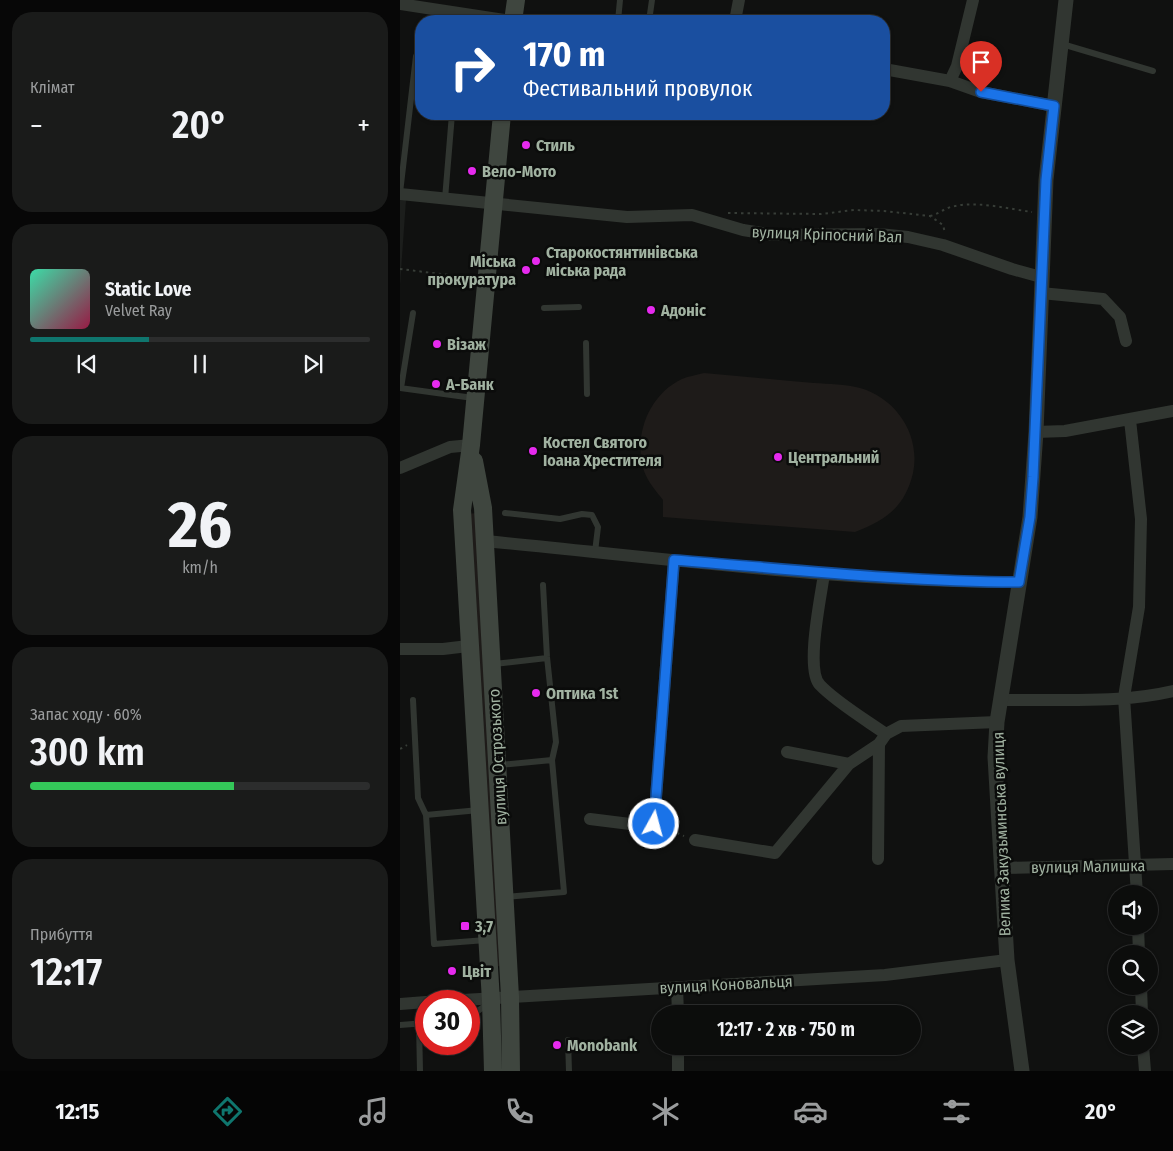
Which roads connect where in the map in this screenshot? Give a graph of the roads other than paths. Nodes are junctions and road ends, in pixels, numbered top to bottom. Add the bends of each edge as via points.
1 (516, 0) edge
2 (620, 0) edge
3 (652, 0) edge
4 (739, 0) edge
5 (973, 0) edge
6 (1066, 0) edge
7 (400, 4) edge
8 (426, 4) edge
9 (482, 15) edge
10 (513, 15) edge
11 (619, 15) edge
12 (650, 15) edge
13 (736, 15) edge
14 (1062, 44) junction
15 (415, 65) edge
16 (890, 70) edge
17 (1153, 71) dead end
18 (950, 81) junction
19 (1054, 106) junction
20 (452, 120) edge
21 (501, 120) edge
22 (400, 194) edge
23 (445, 199) junction
24 (493, 205) junction
25 (1041, 277) junction
26 (1041, 293) junction
27 (579, 307) dead end
28 (544, 308) dead end
29 (413, 313) dead end
30 (1126, 341) dead end
31 (586, 343) dead end
32 (401, 388) edge
33 (587, 394) dead end
34 (474, 398) junction
35 (1173, 411) edge
36 (1130, 420) junction
37 (1036, 432) junction
38 (471, 445) junction
39 (400, 468) edge
40 (483, 508) junction
41 (462, 510) junction
42 (506, 513) dead end
43 (485, 541) junction
44 (595, 552) junction
45 (674, 560) junction
46 (824, 574) junction
47 (1019, 582) junction
48 (543, 585) dead end
49 (468, 646) junction
50 (400, 649) edge
51 (547, 658) junction
52 (492, 664) junction
53 (1173, 691) edge
54 (1124, 698) junction
55 (413, 700) dead end
56 (1000, 700) junction
57 (997, 722) junction
58 (882, 739) junction
59 (787, 752) dead end
60 (552, 760) junction
61 (849, 764) junction
62 (498, 765) junction
63 (479, 810) junction
64 (426, 815) junction
65 (590, 818) dead end
66 (695, 840) road end
67 (878, 859) dead end
68 (1173, 864) edge
69 (1136, 866) junction
70 (1002, 868) junction
71 (1137, 885) edge
72 (504, 897) junction
73 (487, 940) junction
74 (1007, 960) junction
75 (677, 987) junction
76 (510, 997) junction
77 (480, 1000) edge
78 (491, 1000) junction
79 (415, 1003) edge
80 (400, 1004) edge
81 (678, 1005) edge
82 (480, 1008) edge
83 (415, 1024) edge
84 (400, 1025) edge
85 (568, 1040) dead end
86 (421, 1055) edge
87 (678, 1055) edge
88 (1143, 1055) edge
89 (420, 1071) edge
90 (493, 1071) edge
91 (511, 1071) edge
92 (569, 1071) edge
93 (678, 1071) edge
94 (1022, 1071) edge
95 (1144, 1071) edge

1 - 10 main road
2 - 11 lane
3 - 12 lane
4 - 13 street
5 - 18 street via 957,66
6 - 14 street, Велика Закузьминська вулиця
7 - 8 street
8 - 9 street
14 - 17 lane
14 - 19 street, Велика Закузьминська вулиця
15 - 22 lane
16 - 18 street
18 - 19 street via 981,92
19 - 25 street, Велика Закузьминська вулиця
20 - 23 lane
21 - 24 main road, вулиця Острозького
22 - 23 street, вулиця Кріпосний Вал
23 - 24 street, вулиця Кріпосний Вал
24 - 25 street, вулиця Кріпосний Вал via 627,217 692,215 774,235 879,234 908,237
24 - 34 main road, вулиця Острозького
25 - 26 street, Велика Закузьминська вулиця
26 - 30 street via 1103,299 1120,317
26 - 37 street, Велика Закузьминська вулиця
27 - 28 lane
29 - 32 lane
31 - 33 lane
32 - 34 lane
34 - 38 main road, вулиця Острозького
35 - 36 street
36 - 37 street via 1065,431
36 - 54 street via 1142,519 1142,566 1139,607
37 - 47 street, Велика Закузьминська вулиця via 1030,517
38 - 39 street via 450,447
38 - 40 main road, вулиця Острозького
38 - 41 main road, вулиця Острозького
40 - 41 main road via 472,504
40 - 43 main road, вулиця Острозького
41 - 49 main road, вулиця Острозького
42 - 44 lane via 560,518 592,515 598,527
43 - 44 street
43 - 52 main road, вулиця Острозького
44 - 45 street
45 - 46 street
45 - 65 street via 654,824 646,826
46 - 47 street via 954,582
46 - 58 street via 815,647 814,670 818,684
47 - 56 street, Велика Закузьминська вулиця
48 - 51 lane
49 - 50 street
49 - 63 main road, вулиця Острозького
51 - 52 lane
51 - 60 lane via 556,742
52 - 62 main road, вулиця Острозького
53 - 54 street
54 - 56 street
54 - 69 street
55 - 64 lane via 418,798
56 - 57 street, Велика Закузьминська вулиця
57 - 58 street via 901,726
57 - 70 street, Велика Закузьминська вулиця via 995,757
58 - 61 street
58 - 67 street
59 - 61 street
60 - 62 lane
60 - 72 lane via 564,892
61 - 66 street via 775,853
62 - 72 main road, вулиця Острозького
63 - 64 lane
63 - 73 main road, вулиця Острозького
64 - 73 lane via 434,944
68 - 69 street, вулиця Малишка
69 - 70 street, вулиця Малишка
69 - 71 street
70 - 74 street, Велика Закузьминська вулиця
72 - 76 main road, вулиця Острозького
73 - 78 main road, вулиця Острозького
74 - 75 street, вулиця Коновальця via 885,975
74 - 94 street, Велика Закузьминська вулиця
75 - 76 street, вулиця Коновальця
75 - 81 street
76 - 78 street, вулиця Коновальця
76 - 91 main road, вулиця Острозького
77 - 78 street, вулиця Коновальця
78 - 82 lane
78 - 90 main road, вулиця Острозького
79 - 80 street
83 - 84 lane
85 - 92 lane
86 - 89 lane
87 - 93 street
88 - 95 street

